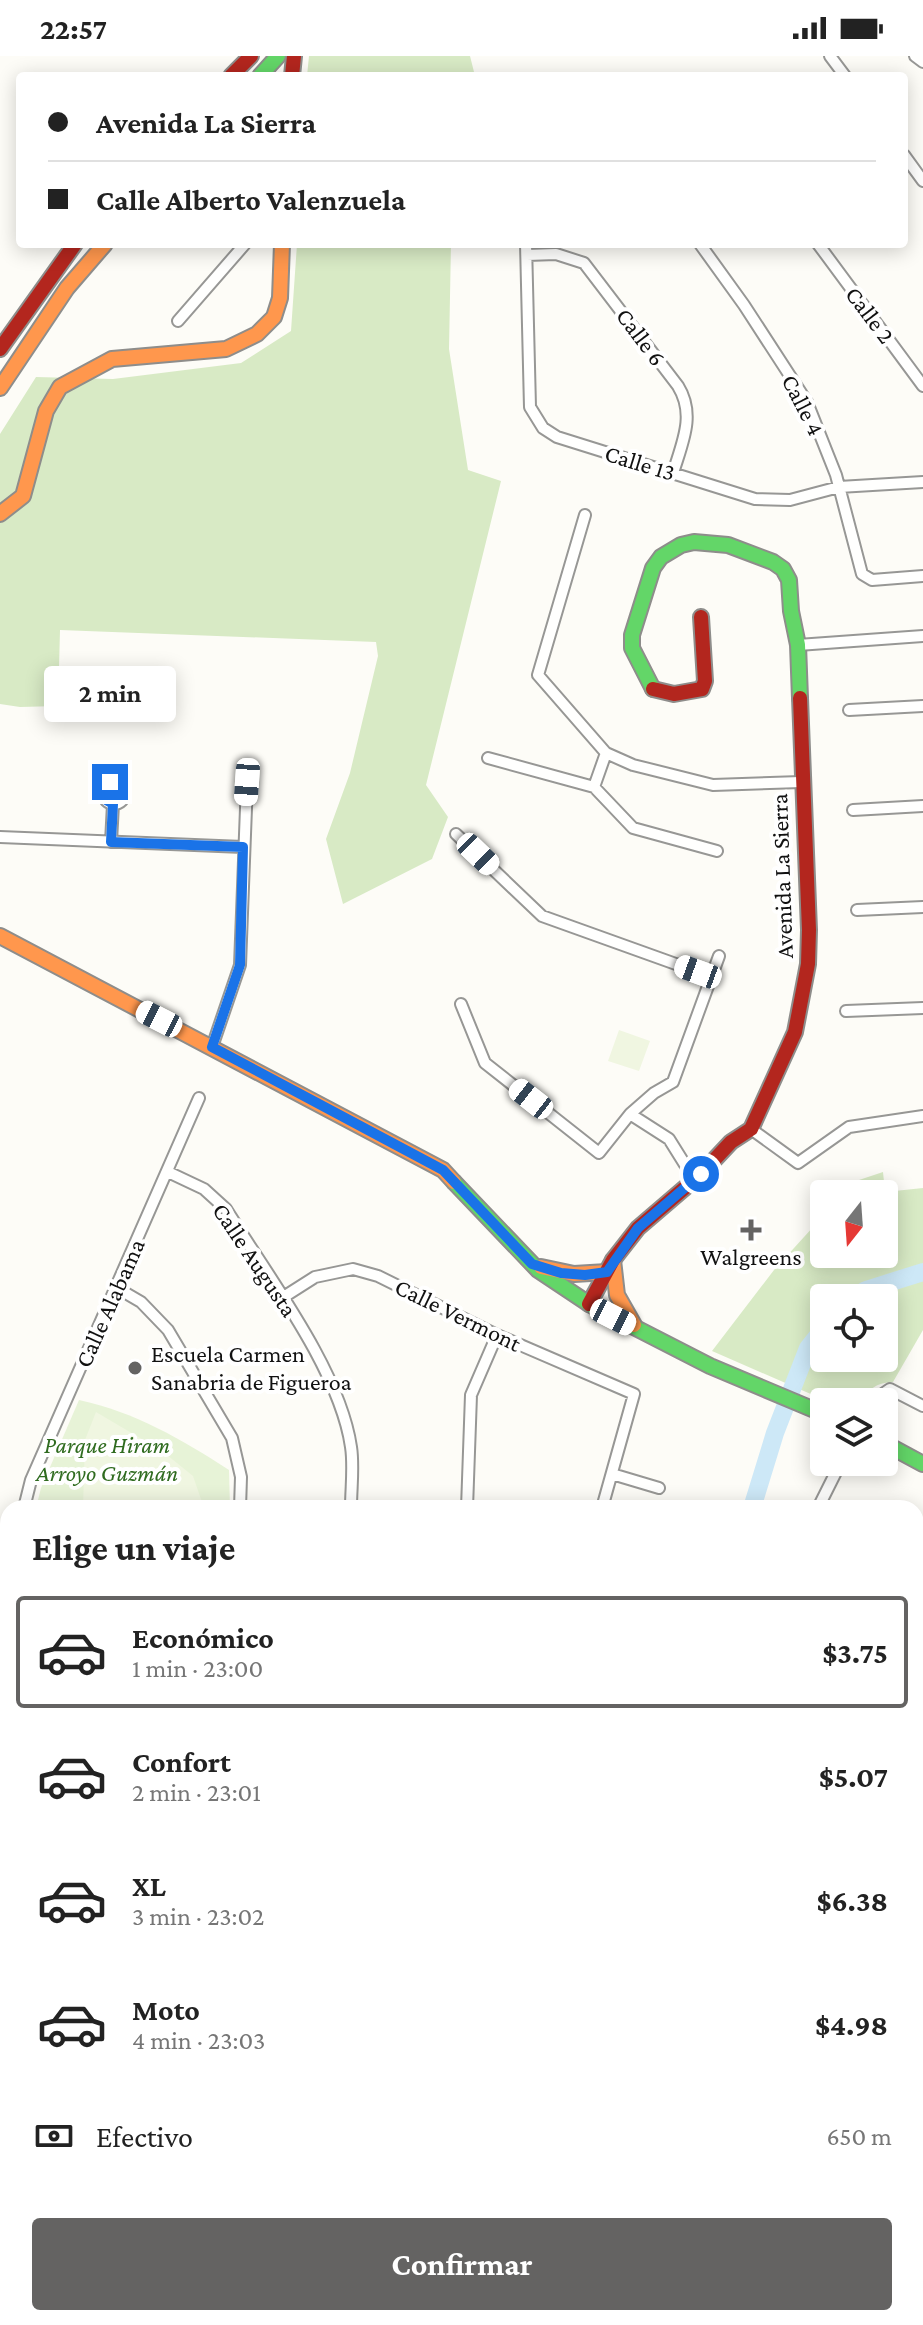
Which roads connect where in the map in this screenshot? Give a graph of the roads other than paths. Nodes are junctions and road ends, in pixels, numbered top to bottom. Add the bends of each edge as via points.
1 (251, 56) edge
2 (278, 56) edge
3 (235, 72) edge
4 (264, 72) edge
5 (908, 160) edge
6 (923, 181) edge
7 (72, 248) edge
8 (102, 248) edge
9 (242, 248) edge
10 (282, 248) edge
11 (703, 248) edge
12 (821, 248) edge
13 (526, 250) edge
14 (178, 321) dead end
15 (0, 349) edge
16 (923, 386) edge
17 (0, 388) edge
18 (673, 473) junction
19 (923, 482) edge
20 (839, 487) junction
21 (0, 514) edge
22 (585, 515) dead end
23 (923, 576) edge
24 (701, 617) dead end
25 (923, 636) edge
26 (798, 645) junction
27 (923, 706) edge
28 (849, 710) dead end
29 (606, 753) junction
30 (488, 758) dead end
31 (247, 782) dead end
32 (801, 782) junction
33 (594, 787) junction
34 (113, 804) dead end
35 (923, 806) edge
36 (853, 810) dead end
37 (456, 834) dead end
38 (0, 837) edge
39 (111, 842) junction
40 (243, 847) junction
41 (717, 851) dead end
42 (923, 907) edge
43 (857, 910) dead end
44 (0, 936) edge
45 (719, 956) dead end
46 (712, 977) junction
47 (461, 1004) dead end
48 (923, 1008) edge
49 (846, 1011) dead end
50 (212, 1047) junction
51 (199, 1098) dead end
52 (630, 1114) junction
53 (923, 1116) edge
54 (751, 1129) junction
55 (168, 1172) junction
56 (694, 1179) junction
57 (532, 1264) junction
58 (610, 1266) junction
59 (117, 1288) junction
60 (282, 1298) junction
61 (589, 1304) junction
62 (638, 1329) junction
63 (497, 1335) junction
64 (898, 1393) edge
65 (923, 1406) edge
66 (810, 1408) edge
67 (898, 1451) edge
68 (923, 1464) edge
69 (612, 1474) junction
70 (834, 1476) edge
71 (659, 1488) dead end
72 (26, 1500) edge
73 (240, 1500) edge
74 (351, 1500) edge
75 (467, 1500) edge
76 (604, 1500) edge
77 (822, 1500) edge

1 - 3 street
2 - 4 street
5 - 6 street
7 - 15 street
8 - 17 street via 67,288
9 - 14 street
10 - 21 street via 280,298 274,317 257,334 226,349 112,359 60,387 46,411 23,496
11 - 20 street, Calle 4 via 807,402
12 - 16 street, Calle 2
13 - 18 street, Calle 6 via 584,263 678,386 688,418
13 - 18 street, Calle 13 via 530,407 543,428
18 - 20 street, Calle 13 via 776,501
19 - 20 street, Calle 13
20 - 23 street, Calle 4 via 862,574 872,580
22 - 29 street via 538,675
24 - 26 street, Avenida La Sierra via 702,689 654,691 631,640 653,568 669,550 694,542 728,545 783,569
25 - 26 street
26 - 32 street, Avenida La Sierra
27 - 28 street
29 - 32 street via 713,785
29 - 33 street
30 - 33 street
31 - 40 street
32 - 54 street, Avenida La Sierra via 808,964 795,1032
33 - 41 street via 633,828
34 - 39 street
35 - 36 street
37 - 46 street via 542,916
38 - 39 street
39 - 40 street
40 - 50 street via 240,965
42 - 43 street
44 - 50 street
45 - 46 street
46 - 52 street via 673,1082
47 - 52 street via 485,1063 599,1153
48 - 49 street
50 - 57 street via 443,1170
51 - 55 street, Calle Alabama
52 - 56 street via 669,1139
53 - 54 street via 849,1127 798,1163
54 - 56 street, Avenida La Sierra
55 - 59 street, Calle Alabama
55 - 60 street, Calle Augusta via 204,1189 226,1209
56 - 58 street, Avenida La Sierra via 638,1228
57 - 58 street via 585,1275
57 - 61 street
58 - 61 street, Avenida La Sierra
58 - 62 street via 619,1301
59 - 72 street, Calle Alabama
59 - 73 street via 141,1302 168,1330 232,1438
60 - 63 street, Calle Vermont via 315,1277 353,1269 378,1276
60 - 74 street, Calle Augusta via 320,1359 345,1419
61 - 62 street
62 - 66 street
63 - 69 street, Calle Vermont via 634,1394
63 - 75 street via 471,1395
64 - 65 street
67 - 68 street
69 - 71 street
69 - 76 street
70 - 77 street

